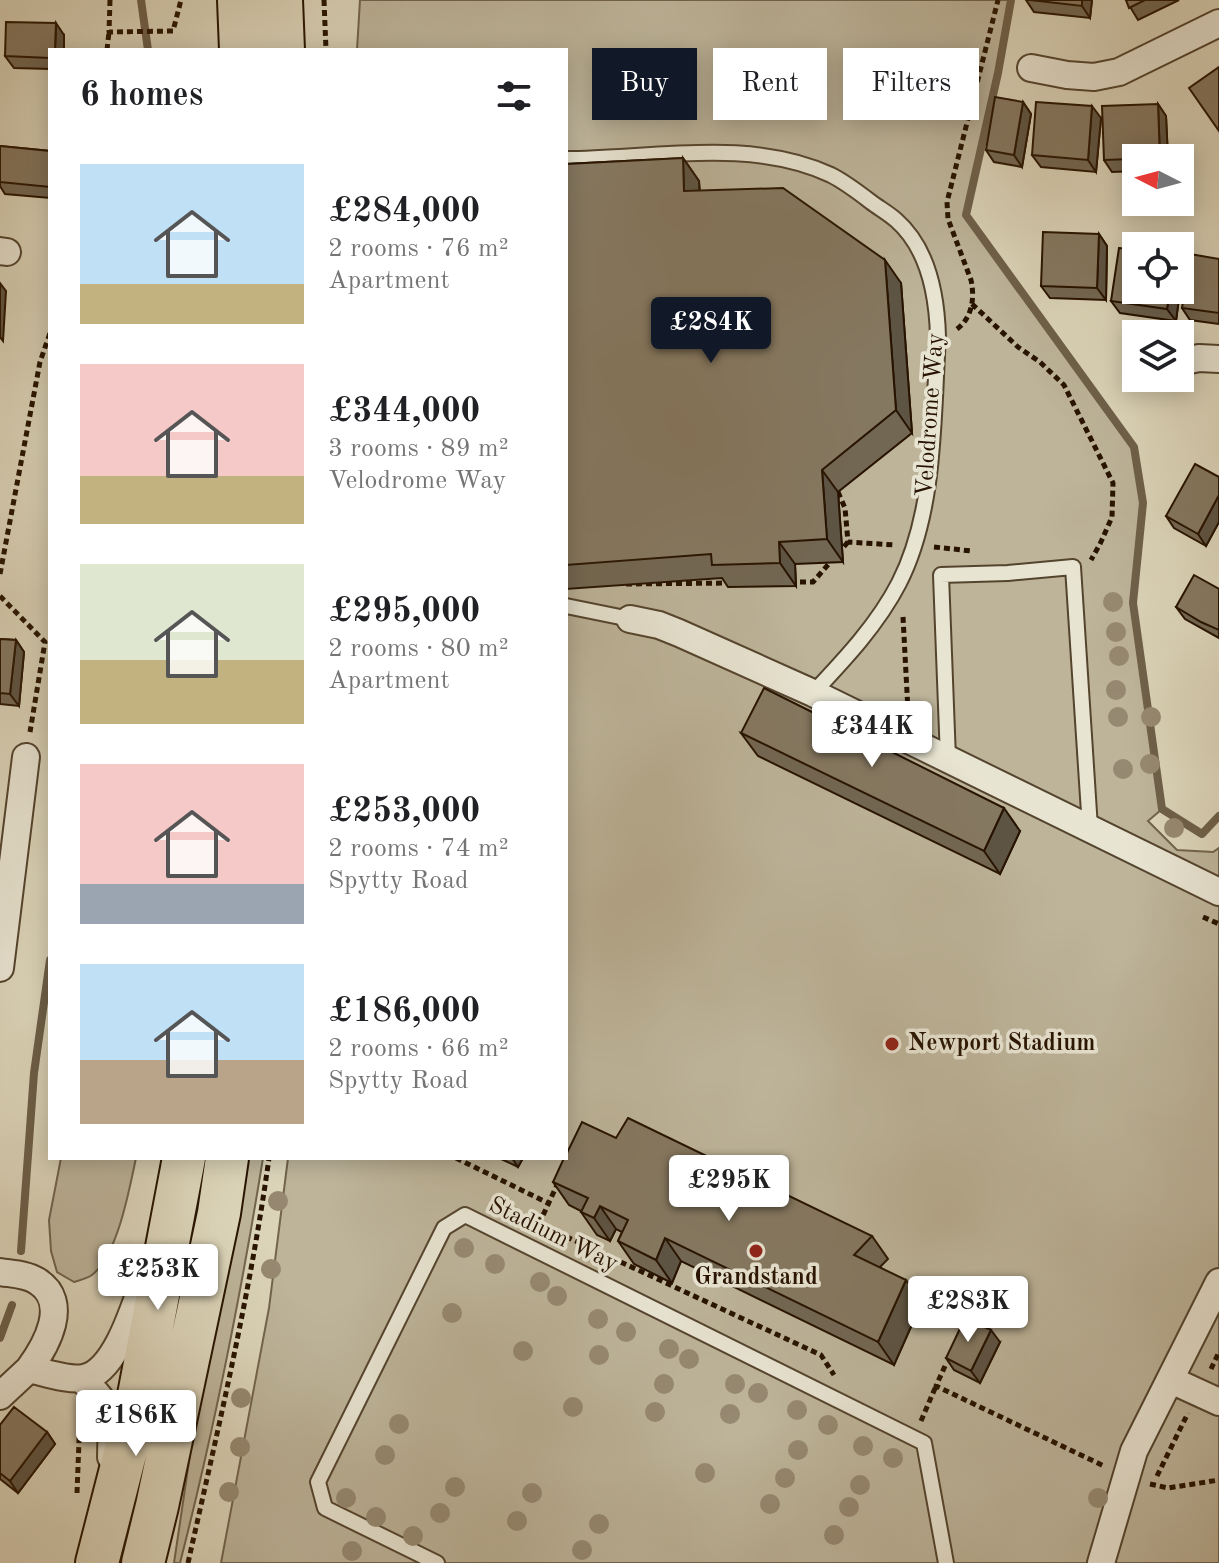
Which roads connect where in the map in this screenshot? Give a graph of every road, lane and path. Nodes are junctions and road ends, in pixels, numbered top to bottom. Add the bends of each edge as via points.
1 (110, 0) edge
2 (181, 0) edge
3 (239, 0) edge
4 (281, 0) edge
5 (324, 0) edge
6 (998, 0) edge
7 (1219, 23) edge
8 (109, 32) junction
9 (107, 48) edge
10 (241, 48) edge
11 (283, 48) edge
12 (326, 48) edge
13 (1031, 68) dead end
14 (568, 159) edge
15 (971, 304) junction
16 (938, 337) junction
17 (48, 339) edge
18 (1194, 359) edge
19 (1219, 359) edge
20 (838, 492) dead end
21 (848, 542) junction
22 (915, 546) junction
23 (1073, 567) junction
24 (0, 574) edge
25 (781, 582) edge
26 (734, 583) edge
27 (623, 584) edge
28 (0, 596) edge
29 (568, 606) edge
30 (902, 609) dead end
31 (630, 619) joint
32 (813, 693) junction
33 (908, 713) dead end
34 (26, 757) joint
35 (948, 759) junction
36 (1090, 828) junction
37 (1219, 892) edge
38 (0, 968) edge
39 (227, 1160) edge
40 (269, 1160) edge
41 (460, 1160) edge
42 (182, 1174) edge
43 (557, 1185) edge
44 (548, 1203) junction
45 (0, 1272) edge
46 (1219, 1282) edge
47 (945, 1366) edge
48 (29, 1369) junction
49 (81, 1379) junction
50 (1171, 1380) junction
51 (838, 1381) dead end
52 (936, 1386) junction
53 (0, 1396) edge
54 (1219, 1402) edge
55 (1192, 1405) dead end
56 (914, 1438) junction
57 (1116, 1472) dead end
58 (1219, 1480) edge
59 (95, 1563) edge
60 (143, 1563) edge
61 (188, 1563) edge
62 (437, 1563) edge
63 (946, 1563) edge
64 (1101, 1563) edge

1 - 8 path
2 - 8 path via 173,31
3 - 10 main road
4 - 11 main road
5 - 12 path
6 - 15 path via 947,202 972,286
7 - 13 street via 1119,72 1094,77
8 - 9 path
14 - 16 lane, Velodrome Way via 742,154 775,157 832,176 897,221 912,239 926,264
15 - 16 path via 965,323
15 - 23 path via 1064,385 1113,483 1112,517 1100,544 1089,563
16 - 22 lane, Velodrome Way via 929,472
17 - 24 path
18 - 19 street
20 - 21 path
21 - 22 path
21 - 25 path via 813,582
22 - 32 lane, Velodrome Way via 876,621
23 - 35 lane via 941,575
23 - 36 lane
26 - 27 path
28 - 34 path via 45,642
29 - 31 lane
30 - 33 path
31 - 32 street via 679,633
32 - 35 street
34 - 38 street
35 - 36 street
36 - 37 street
39 - 60 main road
40 - 61 path via 234,1359
41 - 44 path
42 - 49 street via 120,1340 96,1374
42 - 59 main road via 136,1411
43 - 44 path
44 - 51 path via 539,1224 821,1355
45 - 48 street via 39,1282 55,1311 51,1331
46 - 50 street
47 - 52 path
48 - 49 street
48 - 53 street
49 - 59 street via 103,1399 112,1428
50 - 54 street
50 - 64 street via 1134,1451
52 - 56 path
52 - 57 path
55 - 58 path via 1152,1484 1168,1488
56 - 62 lane, Stadium Way via 465,1215 444,1228 318,1482 325,1508
56 - 63 lane via 924,1443

